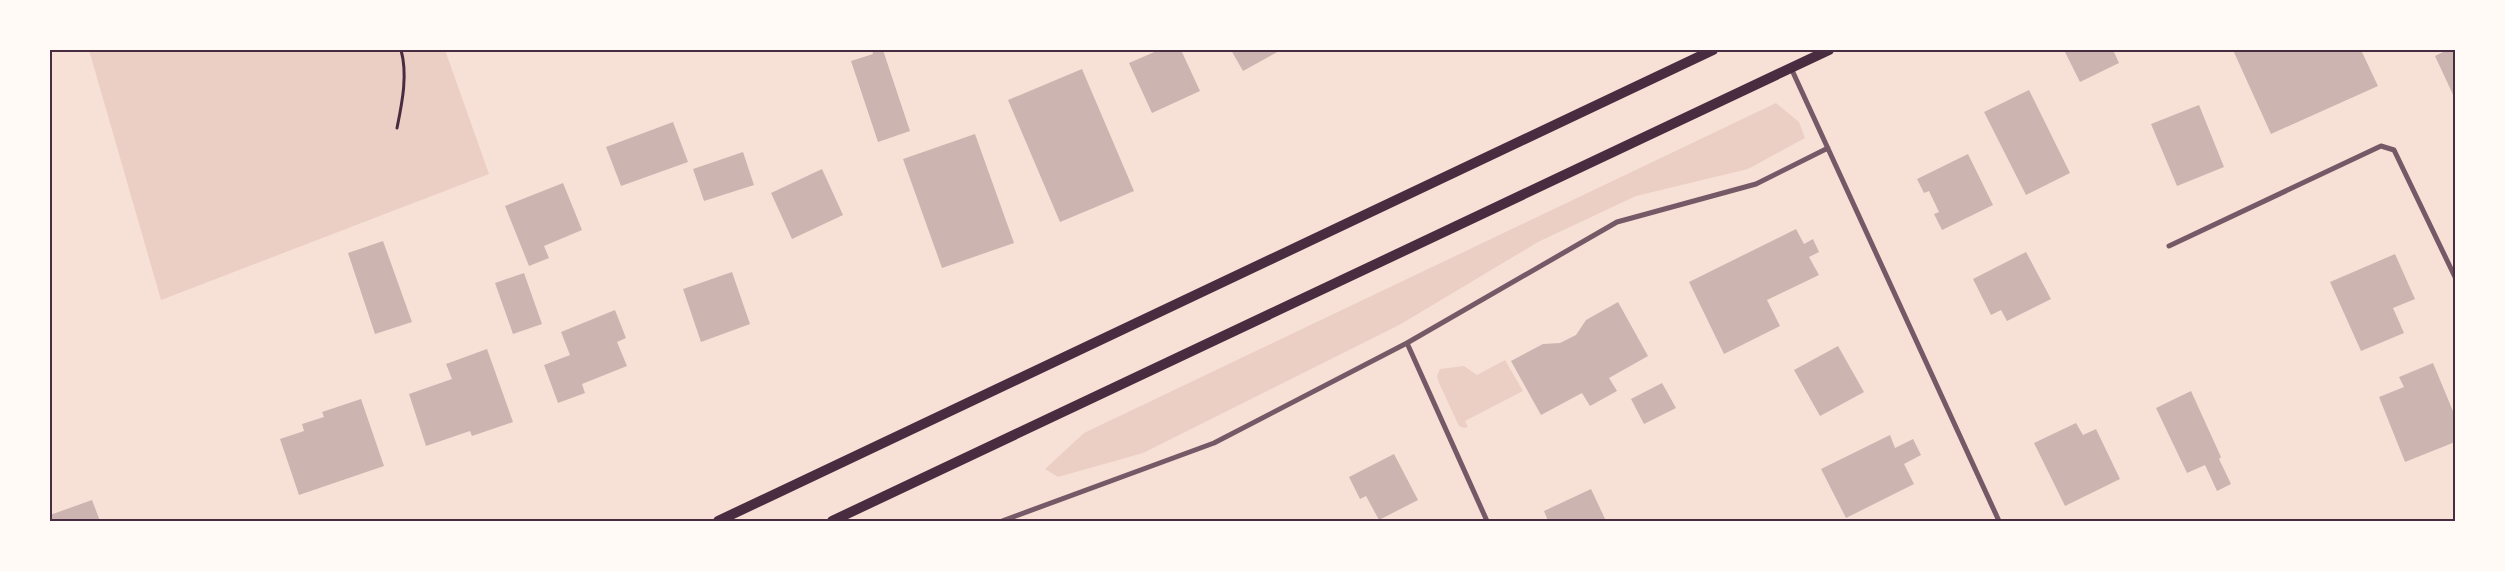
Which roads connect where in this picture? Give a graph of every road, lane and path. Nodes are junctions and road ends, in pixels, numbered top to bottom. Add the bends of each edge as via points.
1 (401, 50) edge
2 (1712, 50) edge
3 (1829, 50) edge
4 (1790, 68) junction
5 (397, 128) dead end
6 (1828, 148) junction
7 (2169, 246) dead end
8 (2455, 277) edge
9 (1407, 343) junction
10 (718, 521) edge
11 (832, 521) edge
12 (1002, 521) edge
13 (1487, 521) edge
14 (1999, 521) edge

1 - 5 path via 404,91
2 - 10 main road
3 - 4 main road
4 - 6 street
4 - 11 main road
6 - 9 street via 1756,184 1617,222
6 - 14 street
7 - 8 street via 2381,146 2387,146 2394,150
9 - 12 street via 1214,443
9 - 13 street

